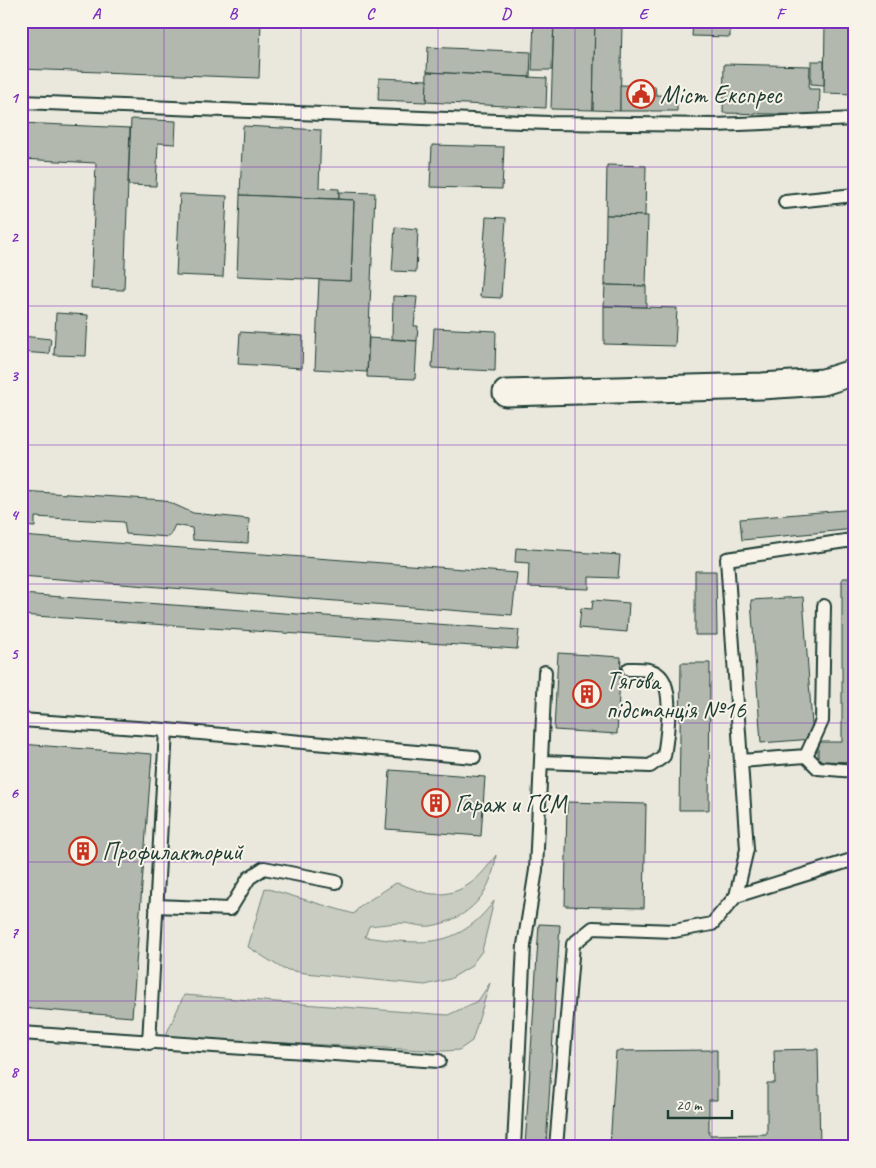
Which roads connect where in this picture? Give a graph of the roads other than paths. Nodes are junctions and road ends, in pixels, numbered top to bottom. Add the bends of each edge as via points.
1 (21, 102) edge
2 (855, 119) edge
3 (855, 195) edge
4 (785, 202) dead end
5 (855, 372) edge
6 (506, 393) dead end
7 (852, 540) dead end
8 (824, 606) dead end
9 (629, 669) dead end
10 (545, 672) dead end
11 (21, 720) edge
12 (166, 730) junction
13 (806, 756) junction
14 (474, 757) dead end
15 (741, 761) junction
16 (541, 762) junction
17 (855, 771) edge
18 (855, 859) edge
19 (336, 882) dead end
20 (736, 896) junction
21 (156, 906) junction
22 (21, 1033) edge
23 (149, 1043) junction
24 (439, 1061) dead end
25 (514, 1147) edge
26 (556, 1147) edge

1 - 2 lane via 549,123 715,125
3 - 4 lane
5 - 6 street via 823,382 762,386
7 - 15 lane via 726,559
8 - 13 lane via 822,721
9 - 16 lane via 648,670 660,676 668,693 664,756 650,766
10 - 16 lane
11 - 12 lane
12 - 14 lane
12 - 21 lane
13 - 15 lane
13 - 17 lane via 818,768
15 - 20 lane via 748,849
16 - 25 lane via 536,870 524,945
18 - 20 lane
19 - 21 lane via 264,868 249,878 230,909
20 - 26 lane via 712,924 674,931 593,928 574,944
21 - 23 lane
22 - 23 lane
23 - 24 lane

